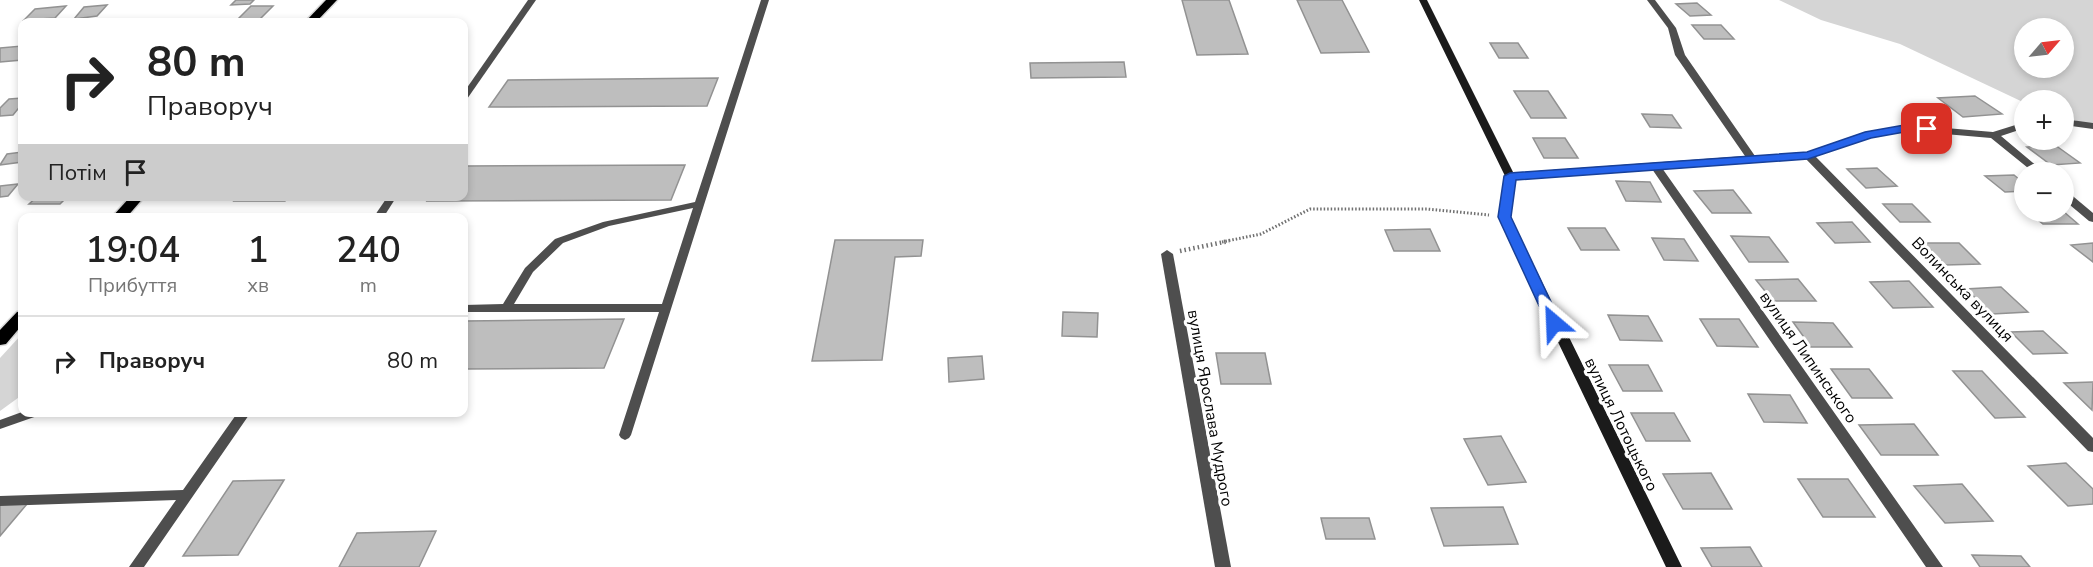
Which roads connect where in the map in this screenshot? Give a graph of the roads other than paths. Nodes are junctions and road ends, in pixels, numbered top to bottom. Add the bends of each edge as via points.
1 (332, 0) edge
2 (532, 0) edge
3 (765, 0) edge
4 (1423, 0) edge
5 (1651, 0) edge
6 (314, 18) edge
7 (468, 91) edge
8 (2074, 123) edge
9 (2093, 126) edge
10 (2014, 129) edge
11 (1994, 135) junction
12 (1808, 155) junction
13 (1752, 159) junction
14 (2027, 162) edge
15 (1655, 165) junction
16 (1510, 176) junction
17 (134, 201) edge
18 (2074, 203) edge
19 (700, 204) junction
20 (123, 213) edge
21 (2093, 219) edge
22 (1167, 254) road end
23 (468, 308) edge
24 (506, 308) junction
25 (667, 308) junction
26 (18, 320) edge
27 (0, 340) edge
28 (22, 417) edge
29 (242, 417) edge
30 (0, 425) edge
31 (625, 435) dead end
32 (2093, 447) edge
33 (188, 495) junction
34 (0, 501) edge
35 (136, 567) edge
36 (1223, 567) edge
37 (1674, 567) edge
38 (1935, 567) edge

1 - 6 main road
2 - 7 lane
3 - 19 lane
4 - 16 street
5 - 13 street via 1672,28 1680,55
8 - 9 street
10 - 11 street
11 - 12 street via 1910,128 1869,134
11 - 14 street
12 - 13 street
12 - 32 street, Волинська вулиця
13 - 15 street
15 - 16 street
15 - 38 street, вулиця Липинського
16 - 37 street, вулиця Лотоцького via 1504,217
17 - 20 main road
18 - 21 street
19 - 24 lane via 606,224 559,241 529,270
19 - 25 lane
22 - 36 street, вулиця Ярослава Мудрого
23 - 24 lane
24 - 25 lane
25 - 31 lane
26 - 27 main road
28 - 30 lane
29 - 33 lane
33 - 34 lane
33 - 35 lane

